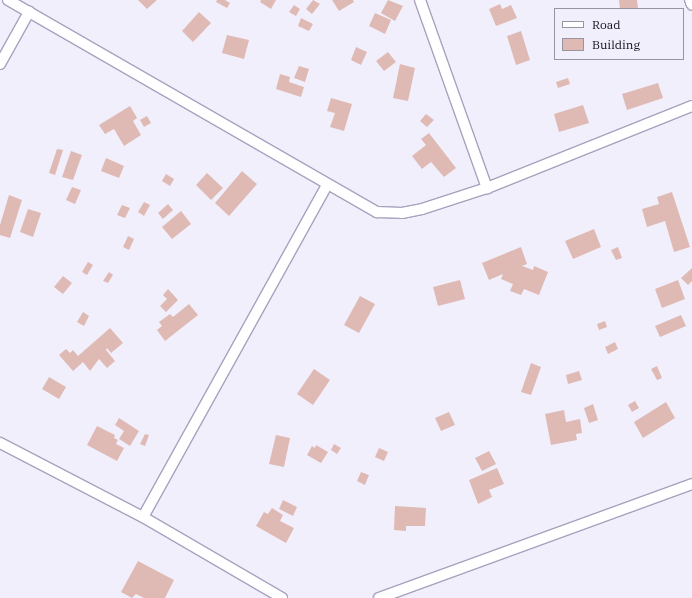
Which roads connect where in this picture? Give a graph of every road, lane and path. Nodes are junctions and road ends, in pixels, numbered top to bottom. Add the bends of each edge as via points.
1 (8, 0) edge
2 (420, 0) edge
3 (690, 0) edge
4 (692, 6) edge
5 (29, 12) junction
6 (0, 64) edge
7 (692, 106) edge
8 (327, 185) junction
9 (487, 188) junction
10 (0, 443) edge
11 (692, 484) edge
12 (143, 517) junction
13 (282, 598) edge
14 (379, 598) edge

1 - 5 street
2 - 9 street
3 - 4 street
5 - 6 street
5 - 8 street
7 - 9 street
8 - 9 street via 377,212 402,213
8 - 12 street
10 - 12 street
11 - 14 street
12 - 13 street

